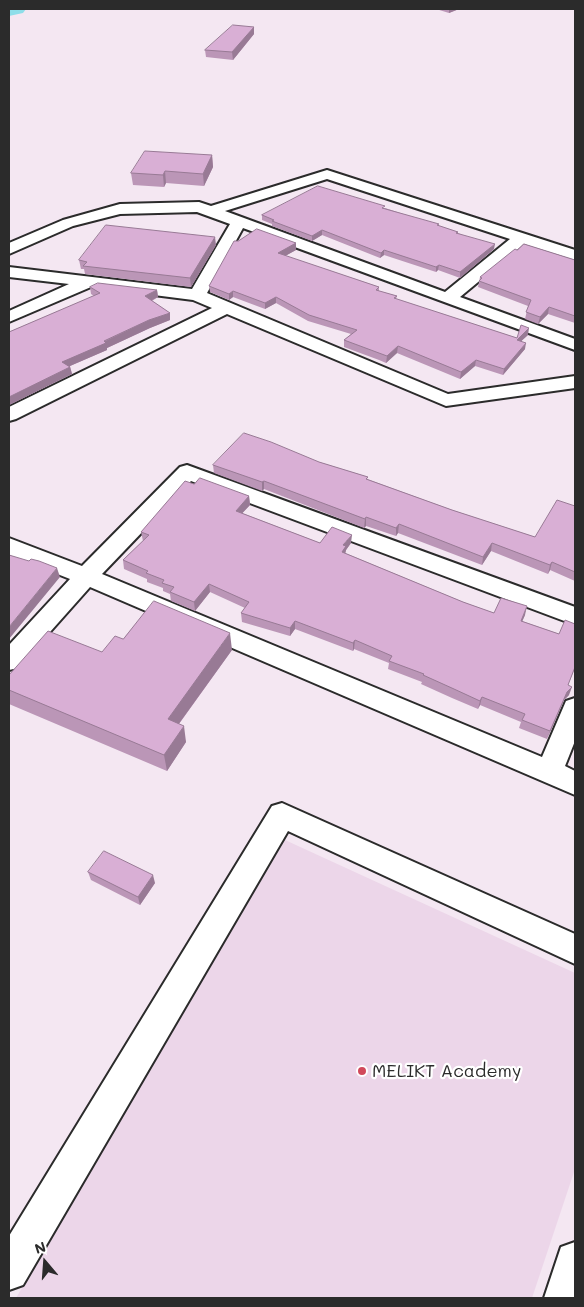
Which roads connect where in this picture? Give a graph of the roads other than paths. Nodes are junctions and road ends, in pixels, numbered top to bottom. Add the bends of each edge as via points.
1 (211, 211) junction
2 (239, 221) junction
3 (521, 238) junction
4 (9, 249) edge
5 (575, 255) edge
6 (9, 272) edge
7 (89, 282) junction
8 (197, 295) junction
9 (448, 298) junction
10 (227, 307) junction
11 (9, 317) edge
12 (575, 345) edge
13 (575, 382) edge
14 (9, 415) edge
15 (9, 546) edge
16 (86, 576) junction
17 (575, 616) edge
18 (9, 661) edge
19 (575, 708) edge
20 (549, 772) junction
21 (575, 783) edge
22 (575, 949) edge
23 (575, 1261) edge
24 (9, 1271) edge
25 (563, 1298) edge

1 - 2 street
1 - 3 street via 327,174
1 - 4 street via 199,207 120,209 68,222
2 - 8 street
2 - 9 street
3 - 5 street
3 - 9 street
6 - 7 street
7 - 8 street
7 - 11 street
8 - 10 street
9 - 12 street
10 - 13 street via 446,400
10 - 14 street
15 - 16 street
16 - 17 street via 187,472
16 - 18 street
16 - 20 street
19 - 20 street
20 - 21 street
22 - 24 street via 282,815
23 - 25 street

